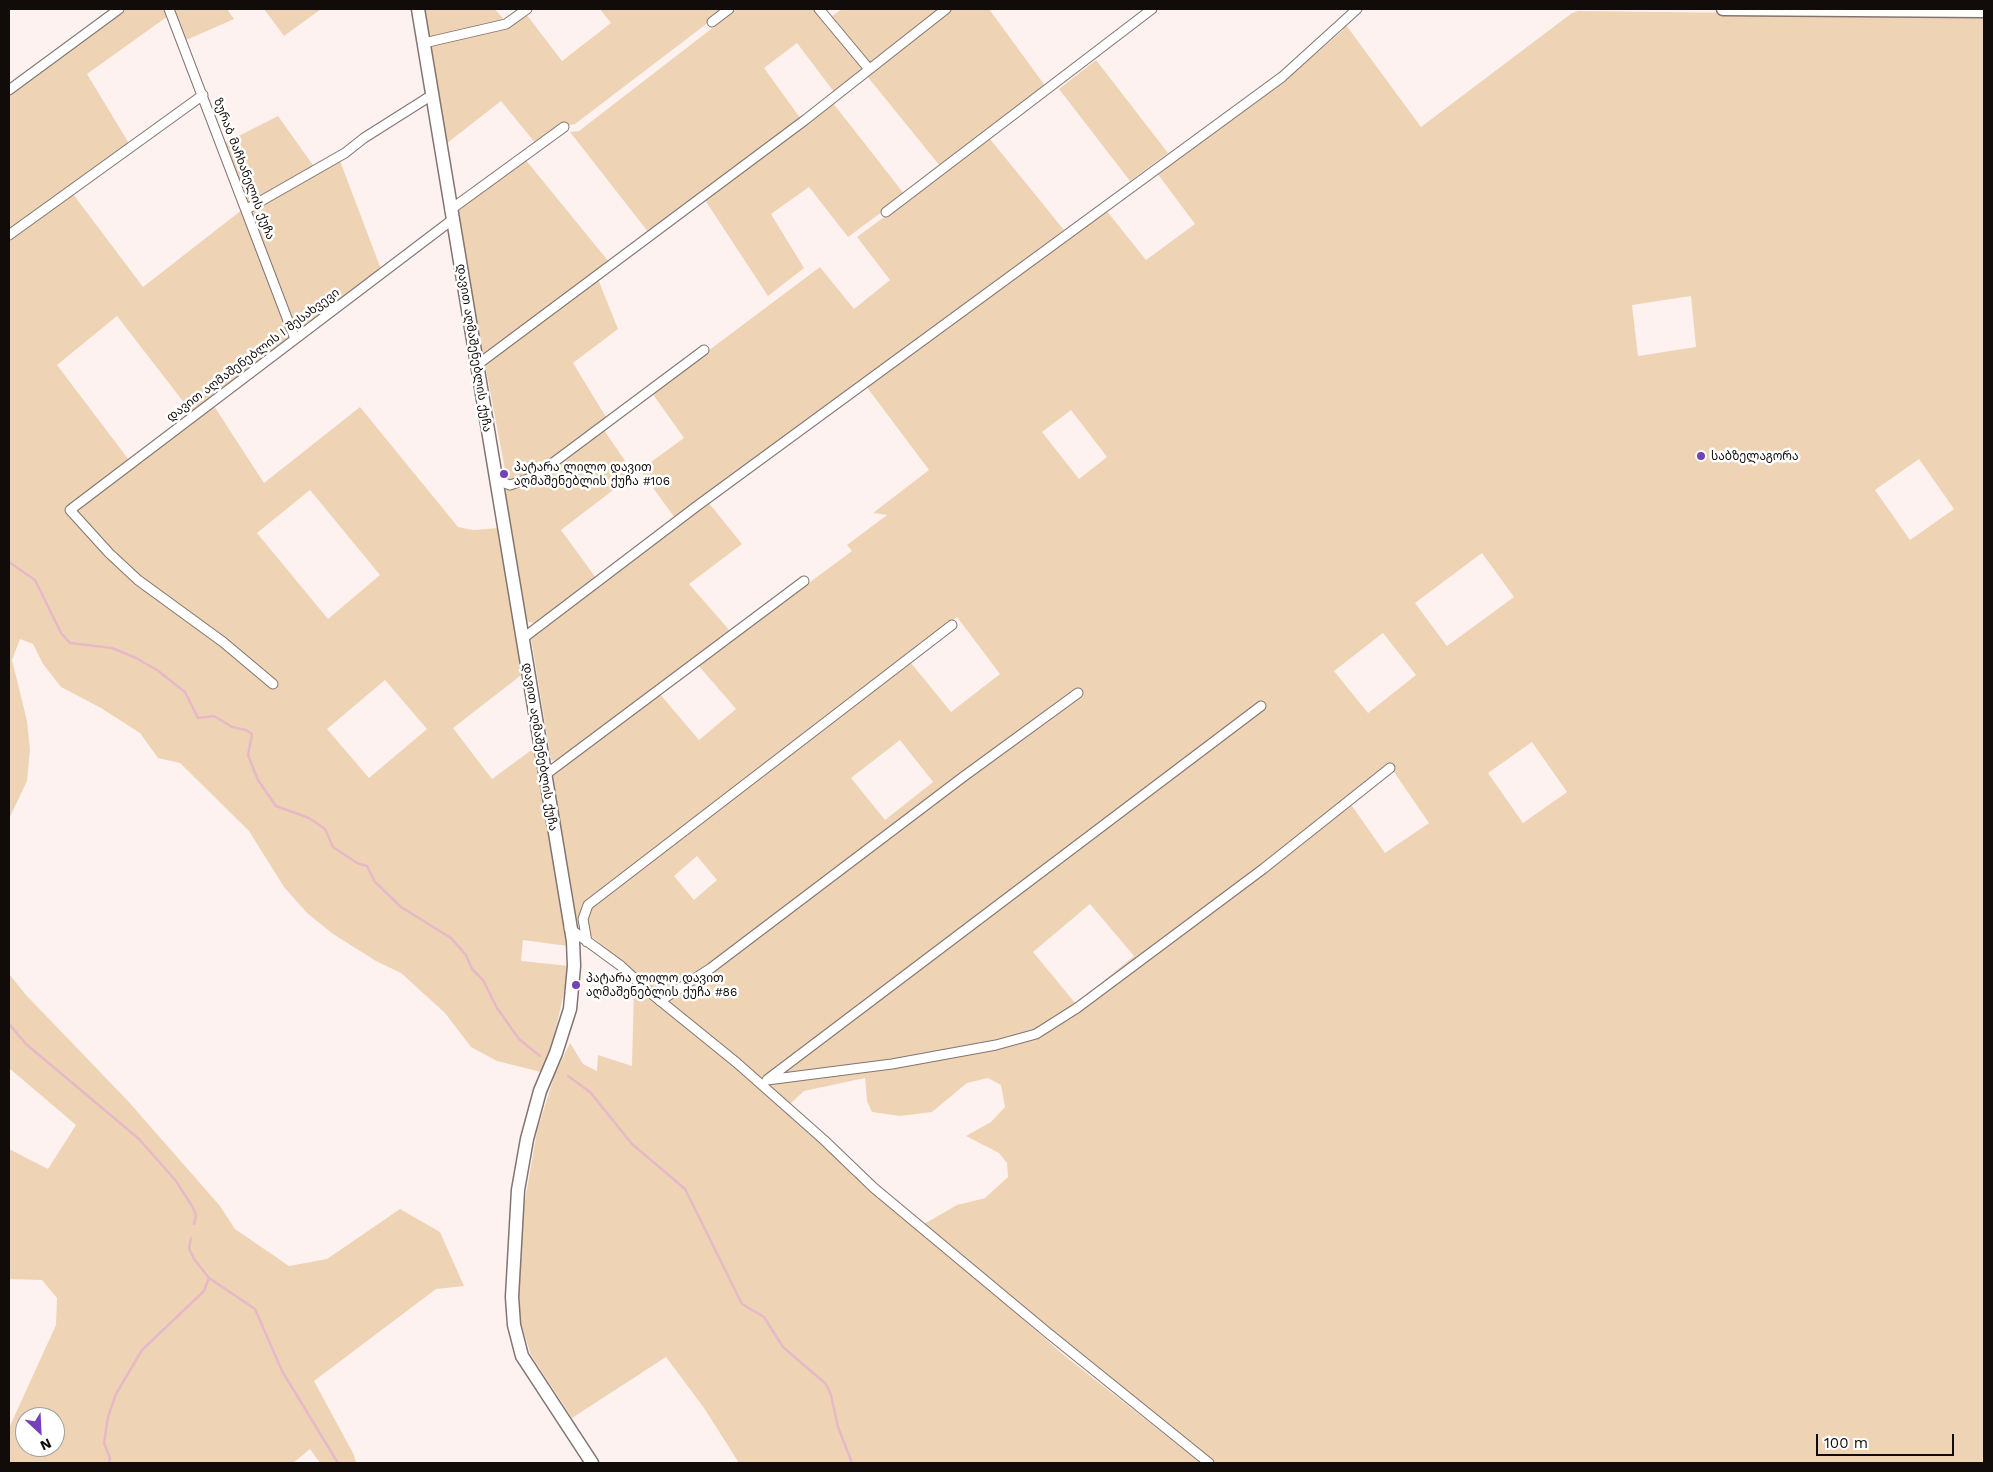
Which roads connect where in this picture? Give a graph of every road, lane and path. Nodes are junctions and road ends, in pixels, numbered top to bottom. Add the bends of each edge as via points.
1 (119, 9) edge
2 (169, 9) edge
3 (418, 9) edge
4 (527, 9) edge
5 (729, 9) edge
6 (819, 9) edge
7 (946, 9) edge
8 (1152, 9) edge
9 (1357, 9) edge
10 (1723, 9) edge
11 (1984, 11) edge
12 (712, 22) dead end
13 (424, 42) junction
14 (869, 70) junction
15 (9, 90) edge
16 (203, 95) junction
17 (432, 95) junction
18 (564, 127) dead end
19 (247, 209) junction
20 (886, 212) dead end
21 (451, 215) junction
22 (9, 235) edge
23 (295, 339) junction
24 (704, 350) dead end
25 (477, 365) junction
26 (496, 480) junction
27 (804, 581) dead end
28 (952, 625) dead end
29 (522, 639) junction
30 (273, 684) dead end
31 (1078, 693) dead end
32 (1261, 706) dead end
33 (1390, 768) dead end
34 (545, 775) junction
35 (569, 928) junction
36 (586, 942) junction
37 (660, 1001) junction
38 (763, 1082) junction
39 (592, 1463) edge
40 (1209, 1463) edge

1 - 15 street
2 - 16 street, ზურაბ მაჩხანელის ქუჩა
3 - 13 street, დავით აღმაშენებლის ქუჩა
4 - 13 street via 506,24
5 - 12 street
6 - 14 street
7 - 14 street
8 - 20 street
9 - 29 street via 1282,77 704,501
10 - 11 street
13 - 17 street, დავით აღმაშენებლის ქუჩა
14 - 25 street
16 - 19 street, ზურაბ მაჩხანელის ქუჩა
16 - 22 street
17 - 19 street via 345,153
17 - 21 street, დავით აღმაშენებლის ქუჩა
18 - 21 street, დავით აღმაშენებლის I შესახვევი
19 - 23 street, ზურაბ მაჩხანელის ქუჩა
21 - 23 street, დავით აღმაშენებლის I შესახვევი
21 - 25 street, დავით აღმაშენებლის ქუჩა
23 - 30 street, დავით აღმაშენებლის I შესახვევი via 70,510 138,580 223,642
24 - 26 street via 534,477 510,486
25 - 26 street, დავით აღმაშენებლის ქუჩა
26 - 29 street, დავით აღმაშენებლის ქუჩა
27 - 34 street
28 - 36 street via 588,905 583,919
29 - 34 street, დავით აღმაშენებლის ქუჩა
31 - 37 street via 711,968
32 - 38 street
33 - 38 street via 1225,897 1077,1008 1036,1034 996,1045 892,1064
34 - 35 street, დავით აღმაშენებლის ქუჩა
35 - 36 street
35 - 39 street, დავით აღმაშენებლის ქუჩა via 574,966 570,1009 540,1091 527,1139 518,1190 512,1297 514,1325 522,1356
36 - 37 street via 622,966
37 - 38 street
38 - 40 street via 874,1188

